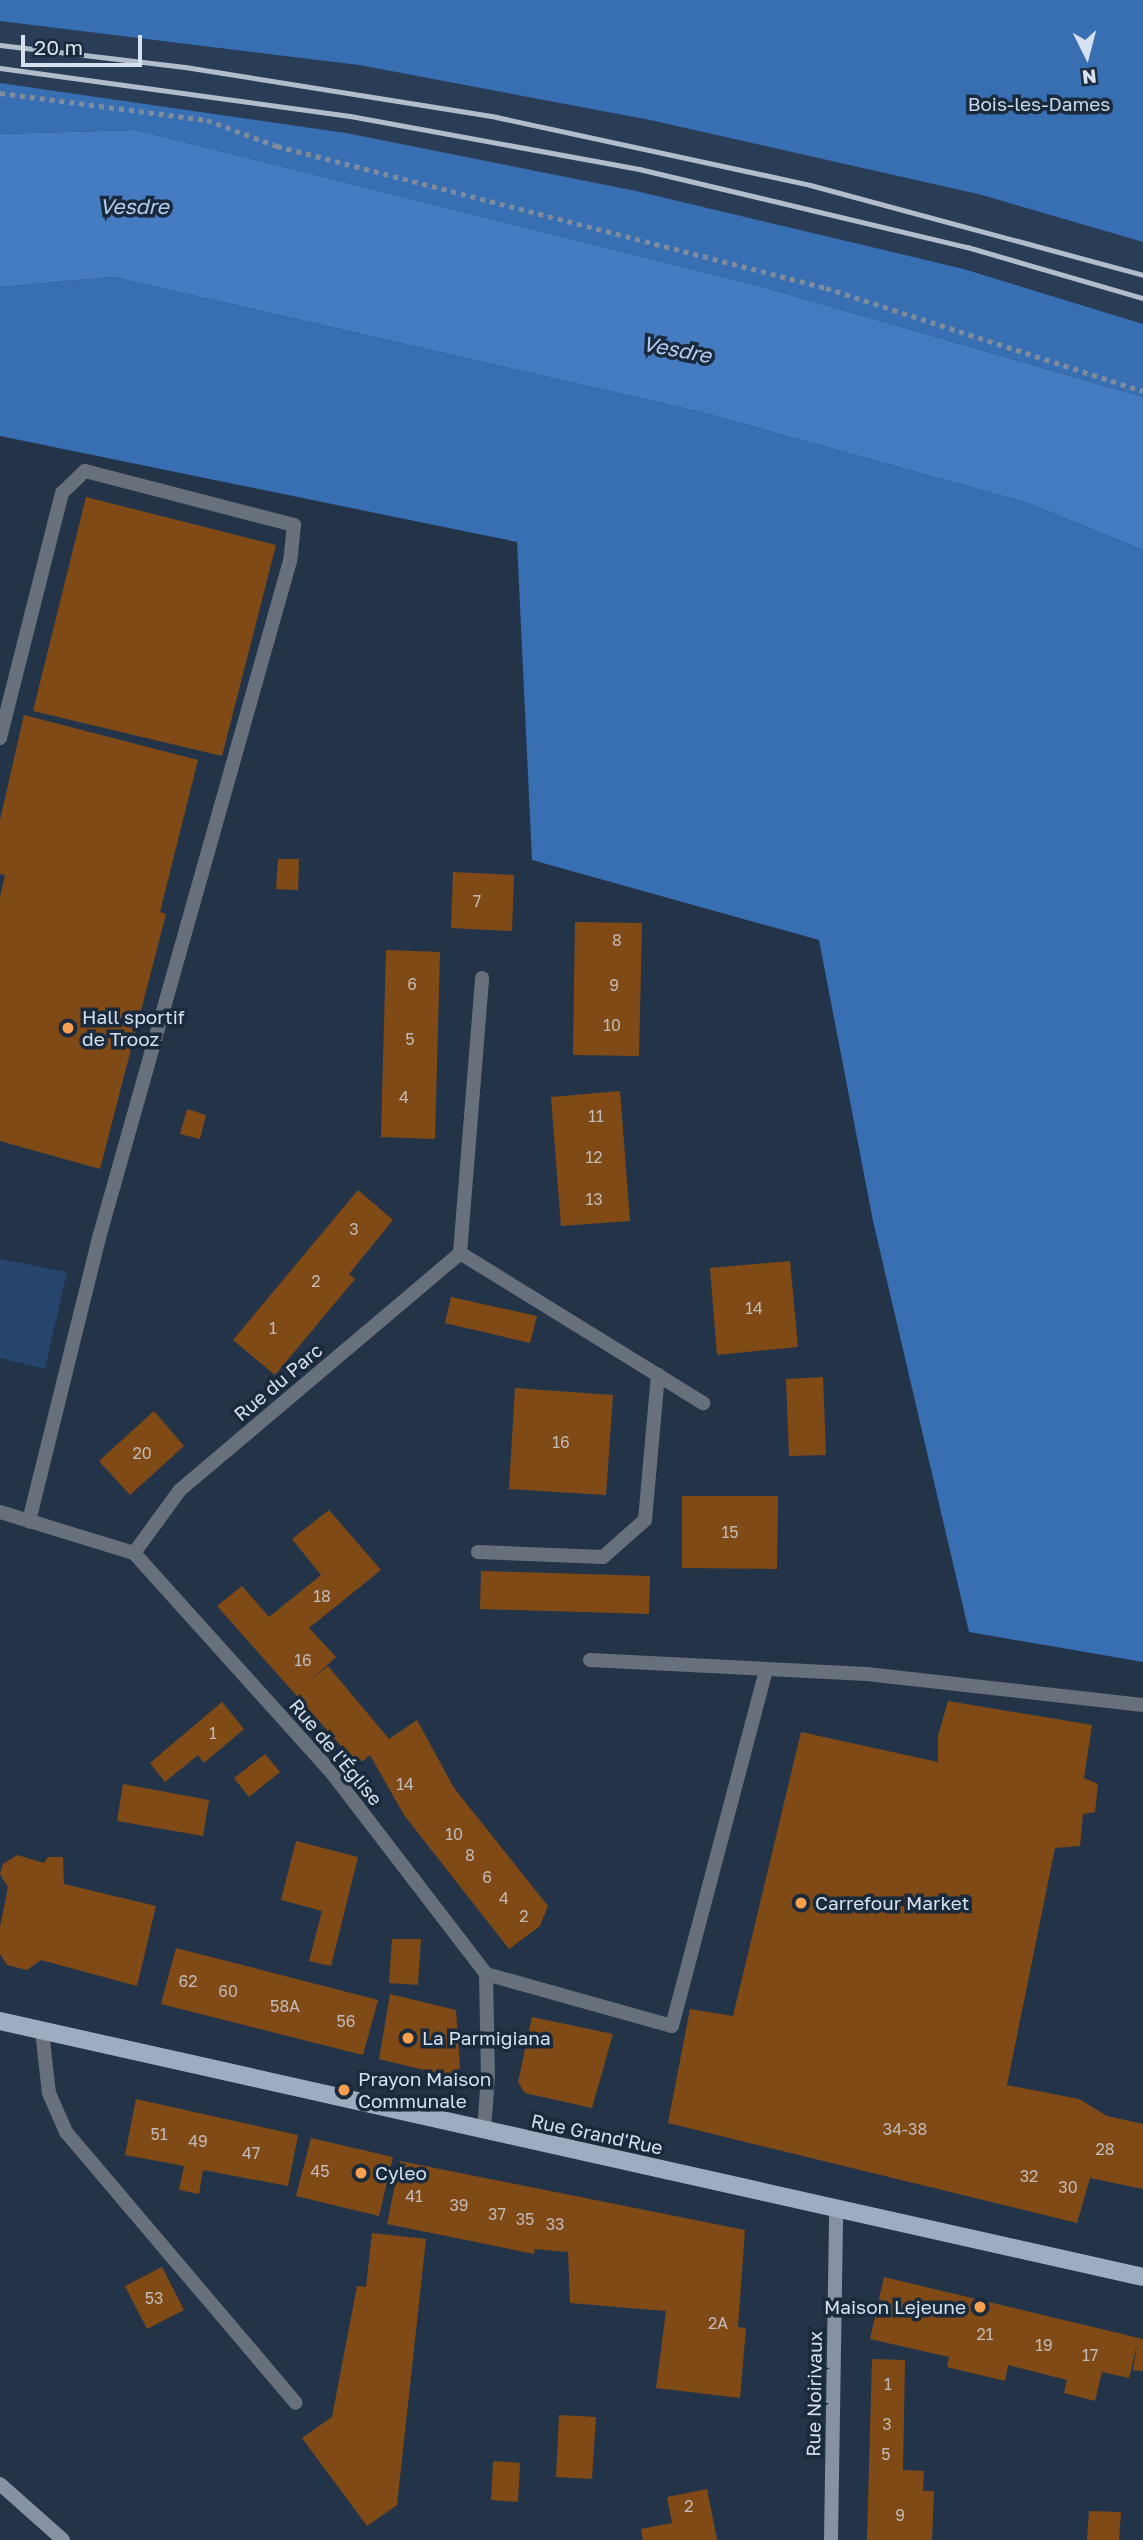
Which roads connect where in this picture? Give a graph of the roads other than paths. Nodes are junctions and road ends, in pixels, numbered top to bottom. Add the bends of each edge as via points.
1 (0, 737) edge
2 (482, 978) dead end
3 (460, 1253) junction
4 (658, 1375) junction
5 (703, 1403) dead end
6 (0, 1512) edge
7 (29, 1521) junction
8 (478, 1552) dead end
9 (135, 1553) junction
10 (590, 1660) dead end
11 (766, 1669) junction
12 (1143, 1705) edge
13 (486, 1974) junction
14 (0, 2021) edge
15 (43, 2031) junction
16 (484, 2131) junction
17 (836, 2207) junction
18 (1143, 2277) edge
19 (296, 2403) dead end
20 (0, 2484) edge
21 (63, 2540) edge
22 (831, 2540) edge

1 - 7 street via 62,493 85,471 294,525 290,561 99,1238
2 - 3 street
3 - 4 street
3 - 9 street, Rue du Parc via 180,1490
4 - 5 street
4 - 8 street via 645,1520 603,1557
6 - 7 street
7 - 9 street
9 - 13 street, Rue de l'Église via 332,1773
10 - 11 street
11 - 12 street via 867,1675
11 - 13 street via 671,2026
13 - 16 street
14 - 15 main road, Rue Grand'Rue
15 - 16 main road, Rue Grand'Rue
15 - 19 street via 49,2093 66,2133
16 - 17 main road, Rue Grand'Rue
17 - 18 main road, Rue Grand'Rue
17 - 22 main road, Rue Noirivaux
20 - 21 main road

